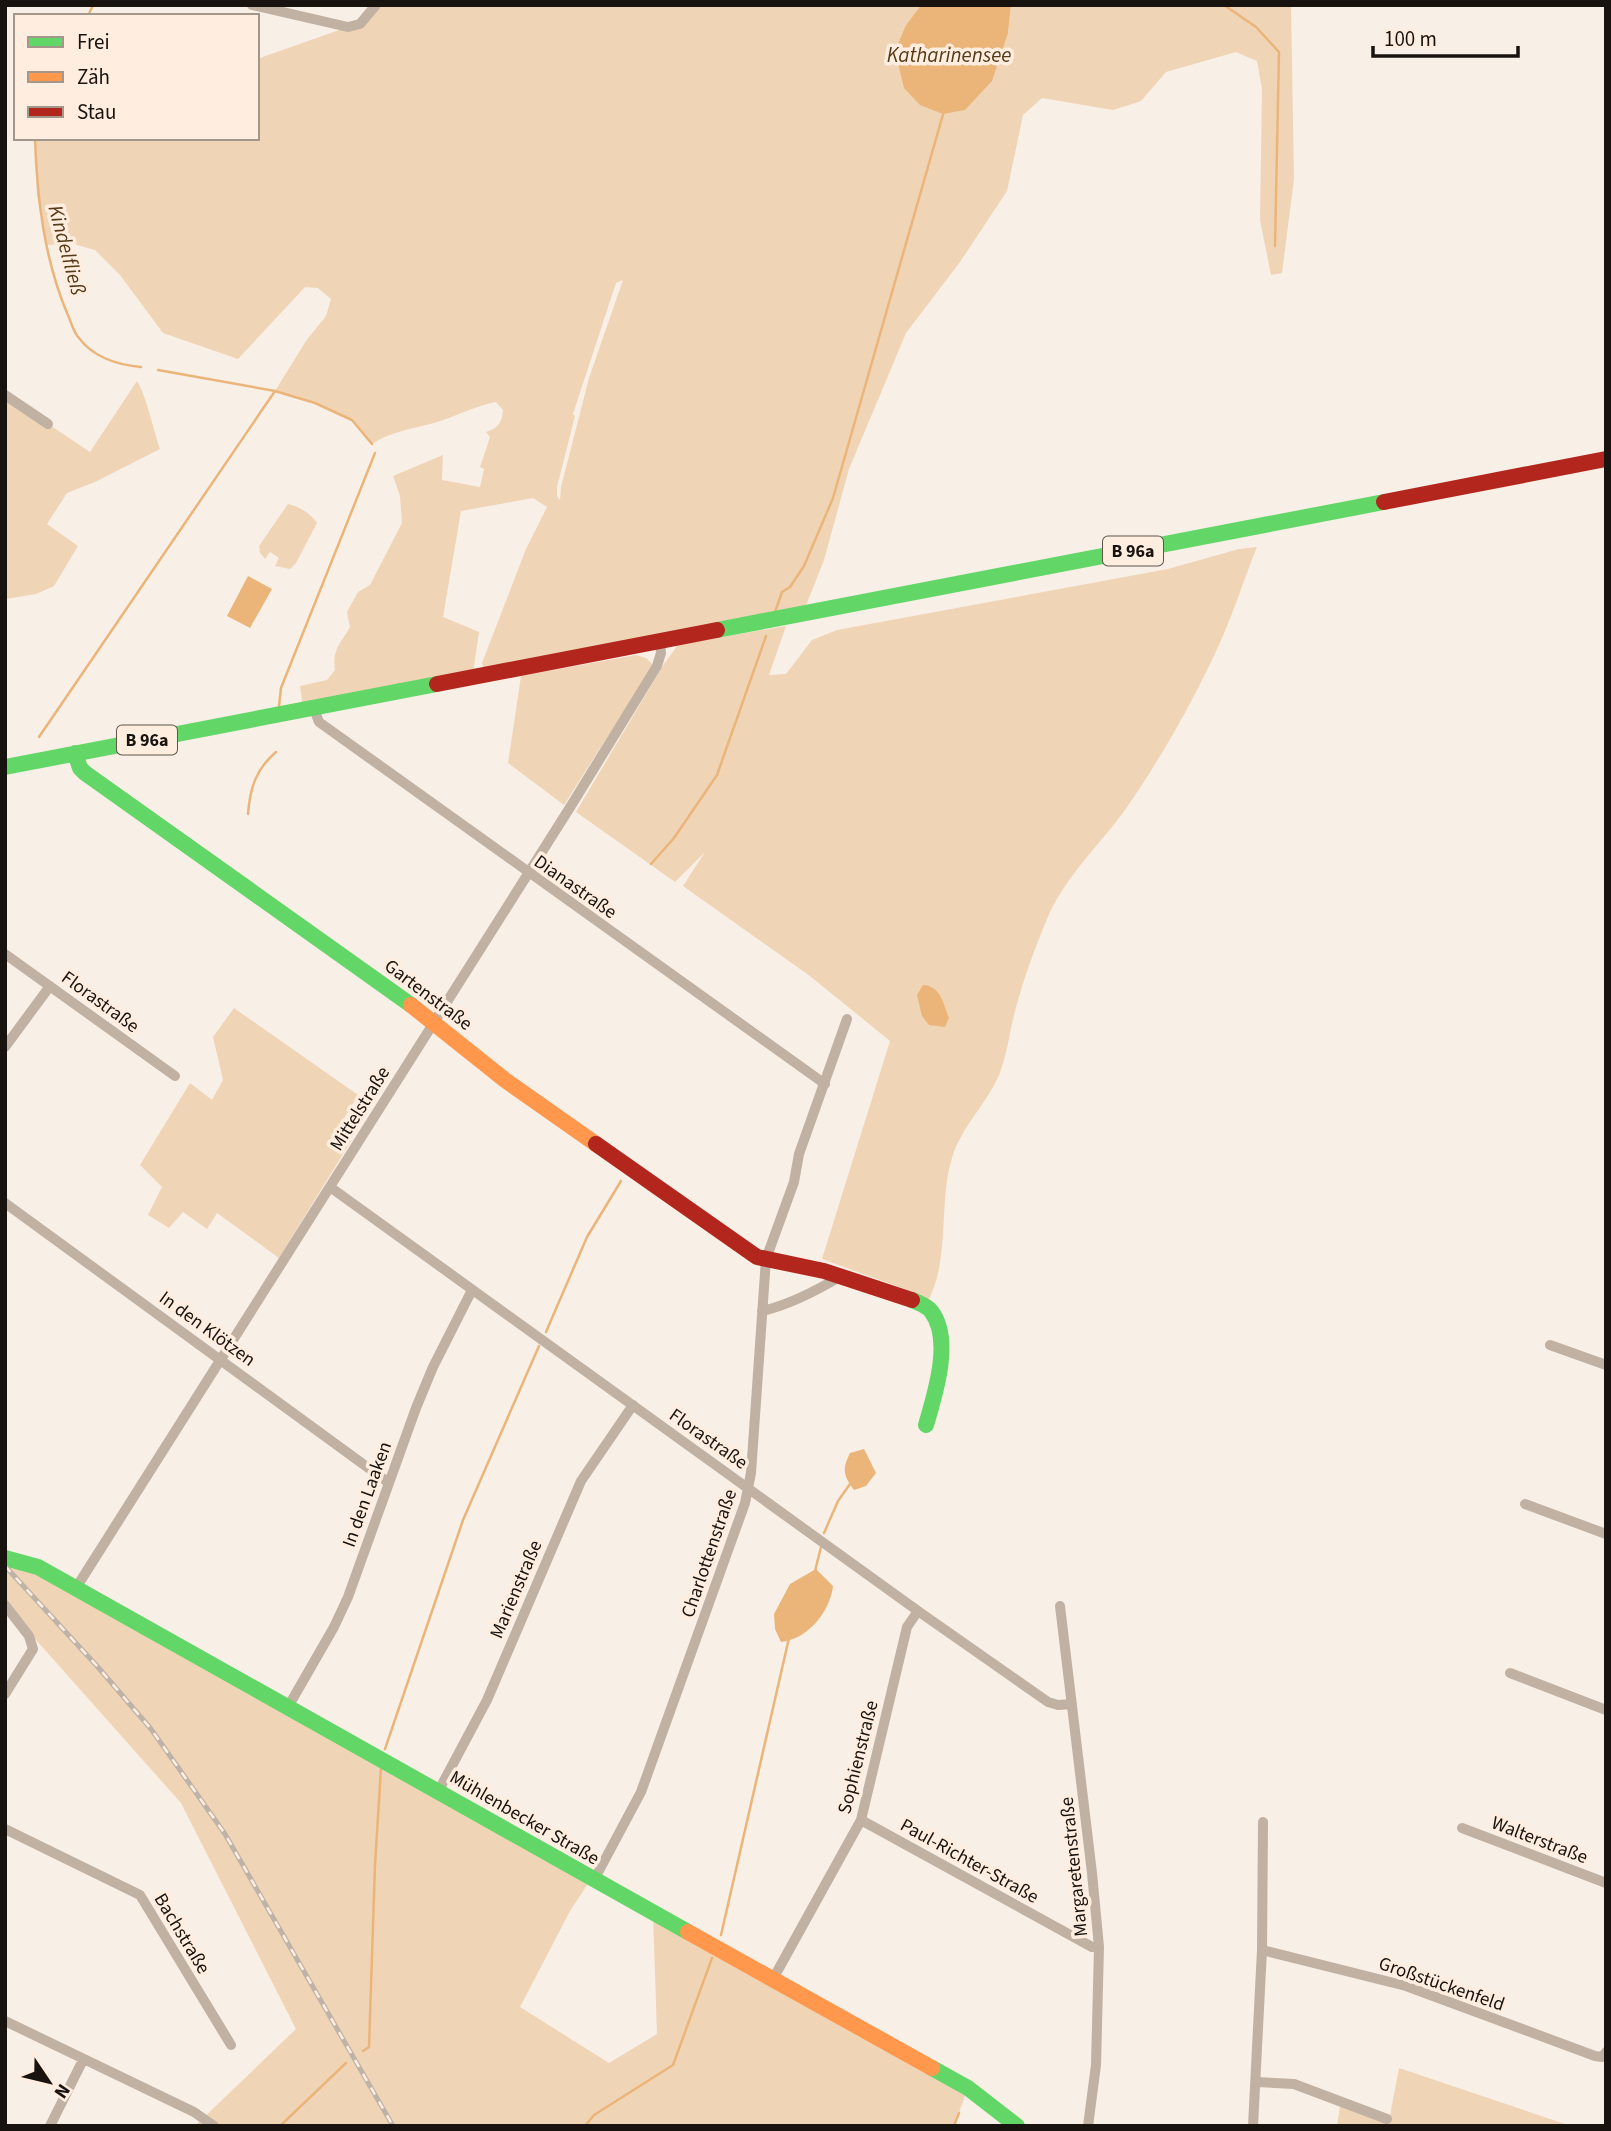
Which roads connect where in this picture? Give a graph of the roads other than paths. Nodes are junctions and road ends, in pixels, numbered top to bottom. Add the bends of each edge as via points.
1 (252, 5) edge
2 (376, 5) edge
3 (5, 395) edge
4 (48, 424) dead end
5 (1606, 459) edge
6 (660, 641) junction
7 (314, 709) junction
8 (75, 753) junction
9 (5, 767) edge
10 (528, 873) junction
11 (5, 954) edge
12 (50, 986) junction
13 (847, 1019) dead end
14 (434, 1023) junction
15 (5, 1047) edge
16 (176, 1076) dead end
17 (825, 1084) junction
18 (330, 1187) junction
19 (5, 1203) edge
20 (766, 1259) junction
21 (841, 1276) junction
22 (472, 1290) junction
23 (762, 1311) junction
24 (1550, 1345) dead end
25 (220, 1358) junction
26 (1606, 1365) edge
27 (633, 1405) junction
28 (926, 1425) dead end
29 (389, 1483) junction
30 (749, 1488) junction
31 (1525, 1504) dead end
32 (1606, 1534) edge
33 (5, 1558) edge
34 (76, 1588) junction
35 (5, 1605) edge
36 (1060, 1606) dead end
37 (918, 1611) junction
38 (1510, 1673) dead end
39 (5, 1694) edge
40 (1072, 1704) junction
41 (288, 1707) junction
42 (1606, 1710) edge
43 (438, 1791) junction
44 (861, 1820) junction
45 (1263, 1822) dead end
46 (1462, 1828) dead end
47 (5, 1829) edge
48 (594, 1880) junction
49 (1606, 1883) edge
50 (1099, 1947) junction
51 (1262, 1950) junction
52 (774, 1979) junction
53 (5, 2021) edge
54 (231, 2045) dead end
55 (1606, 2052) edge
56 (83, 2060) junction
57 (1256, 2082) junction
58 (1387, 2119) dead end
59 (50, 2126) edge
60 (214, 2126) edge
61 (1017, 2126) edge
62 (1088, 2126) edge
63 (1253, 2126) edge

1 - 2 street via 348,27 360,24
3 - 4 street
5 - 6 main road, B 96a
6 - 7 main road, B 96a
6 - 10 street, Mittelstraße via 657,666
7 - 8 main road, B 96a
7 - 10 street, Dianastraße via 319,722
8 - 9 main road, B 96a
8 - 14 main road, Gartenstraße via 85,773
10 - 14 street, Mittelstraße
10 - 17 street, Dianastraße
11 - 12 street, Florastraße
12 - 15 street
12 - 16 street, Florastraße
13 - 17 street, Charlottenstraße
14 - 18 street, Mittelstraße
14 - 20 main road, Gartenstraße via 505,1080 757,1258
17 - 20 street, Charlottenstraße
18 - 22 street, Florastraße
18 - 25 street, Mittelstraße
19 - 25 street, In den Klötzen
20 - 21 main road, Gartenstraße
20 - 23 street, Charlottenstraße
21 - 23 street
21 - 28 main road, Gartenstraße via 910,1299 934,1314 941,1354
22 - 27 street, Florastraße
22 - 29 street, In den Laaken via 433,1367
23 - 30 street, Charlottenstraße
24 - 26 street
25 - 29 street, In den Klötzen
25 - 34 street, Mittelstraße
27 - 30 street, Florastraße
27 - 43 street, Marienstraße via 581,1481 487,1700
29 - 41 street, In den Laaken via 348,1597
30 - 37 street, Florastraße
30 - 48 street, Charlottenstraße via 641,1792
31 - 32 street
33 - 34 main road, Mühlenbecker Straße via 38,1567
34 - 41 main road, Mühlenbecker Straße
35 - 39 street via 29,1636 33,1650
36 - 40 street, Margaretenstraße
37 - 40 street, Florastraße via 1048,1702
37 - 44 street, Sophienstraße via 908,1627
38 - 42 street
40 - 50 street, Margaretenstraße
41 - 43 main road, Mühlenbecker Straße
43 - 48 main road, Mühlenbecker Straße
44 - 50 street, Paul-Richter-Straße
44 - 52 street, Sophienstraße
45 - 51 street
46 - 49 street, Walterstraße
47 - 54 street, Bachstraße via 140,1895
48 - 52 main road, Mühlenbecker Straße
50 - 62 street, Margaretenstraße via 1096,2066
51 - 55 street, Großstückenfeld via 1406,1986 1595,2056
51 - 57 street
52 - 61 main road, Mühlenbecker Straße via 968,2088
53 - 56 street
56 - 59 street
56 - 60 street via 194,2112
57 - 58 street via 1294,2084
57 - 63 street

